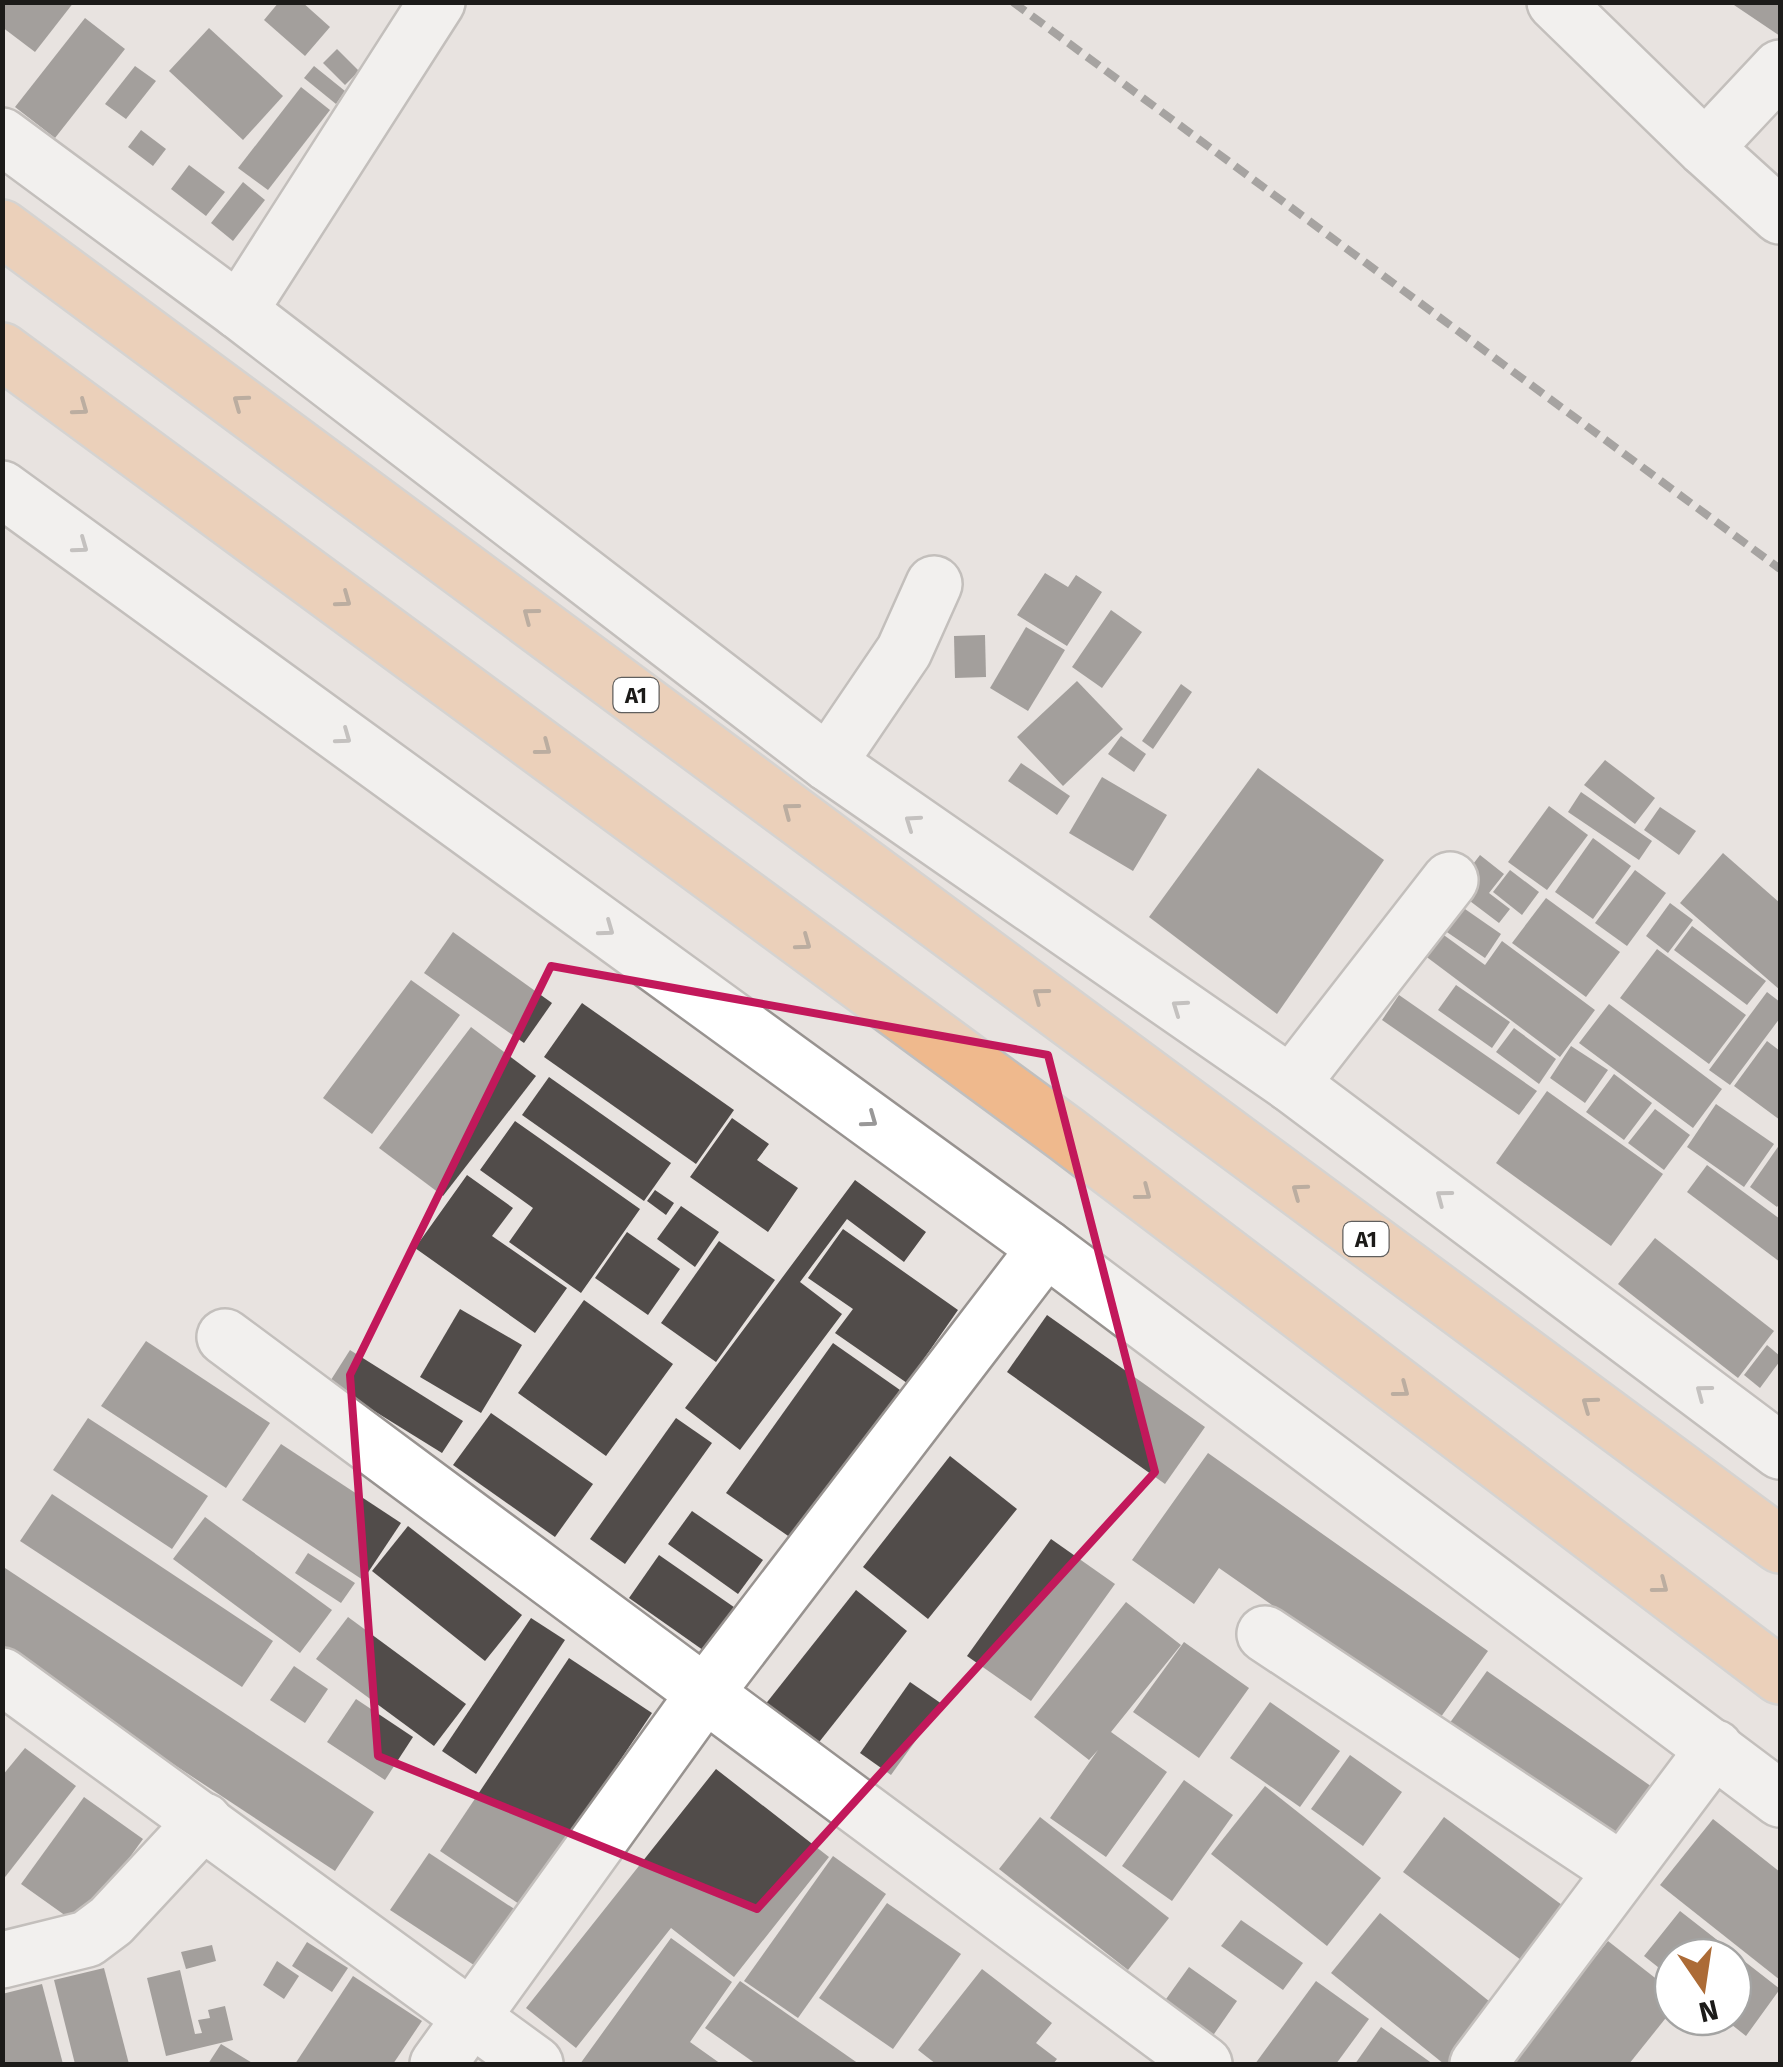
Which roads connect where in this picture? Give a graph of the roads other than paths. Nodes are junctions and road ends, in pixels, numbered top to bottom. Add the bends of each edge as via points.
1 (437, 2) edge
2 (1555, 2) edge
3 (1780, 68) edge
4 (2, 136) edge
5 (1705, 148) junction
6 (1780, 216) edge
7 (2, 228) edge
8 (239, 310) junction
9 (2, 351) edge
10 (2, 489) edge
11 (934, 584) dead end
12 (828, 763) junction
13 (1450, 880) dead end
14 (1292, 1084) junction
15 (1046, 1248) junction
16 (225, 1338) dead end
17 (1780, 1451) edge
18 (1780, 1545) edge
19 (1265, 1634) dead end
20 (2, 1676) edge
21 (1780, 1676) edge
22 (706, 1692) junction
23 (1715, 1748) junction
24 (1780, 1799) edge
25 (204, 1821) junction
26 (1622, 1871) junction
27 (2, 1960) edge
28 (472, 2018) junction
29 (438, 2064) edge
30 (535, 2064) edge
31 (1204, 2064) edge
32 (1478, 2064) edge

1 - 8 street
2 - 5 street
3 - 5 street
4 - 8 street
5 - 6 street
18 -> 7 main road, A1
8 - 12 street
9 -> 21 main road via 1066,1134
10 -> 15 street
11 - 12 street via 904,651
14 -> 12 street
13 - 14 street
17 -> 14 street
15 - 22 street
15 - 23 street
16 - 22 street
19 - 26 street
20 - 25 street
22 - 28 street
22 - 31 street
23 - 24 street
23 - 26 street
25 - 27 street via 87,1940
25 - 28 street
26 - 32 street
28 - 29 street
28 - 30 street

